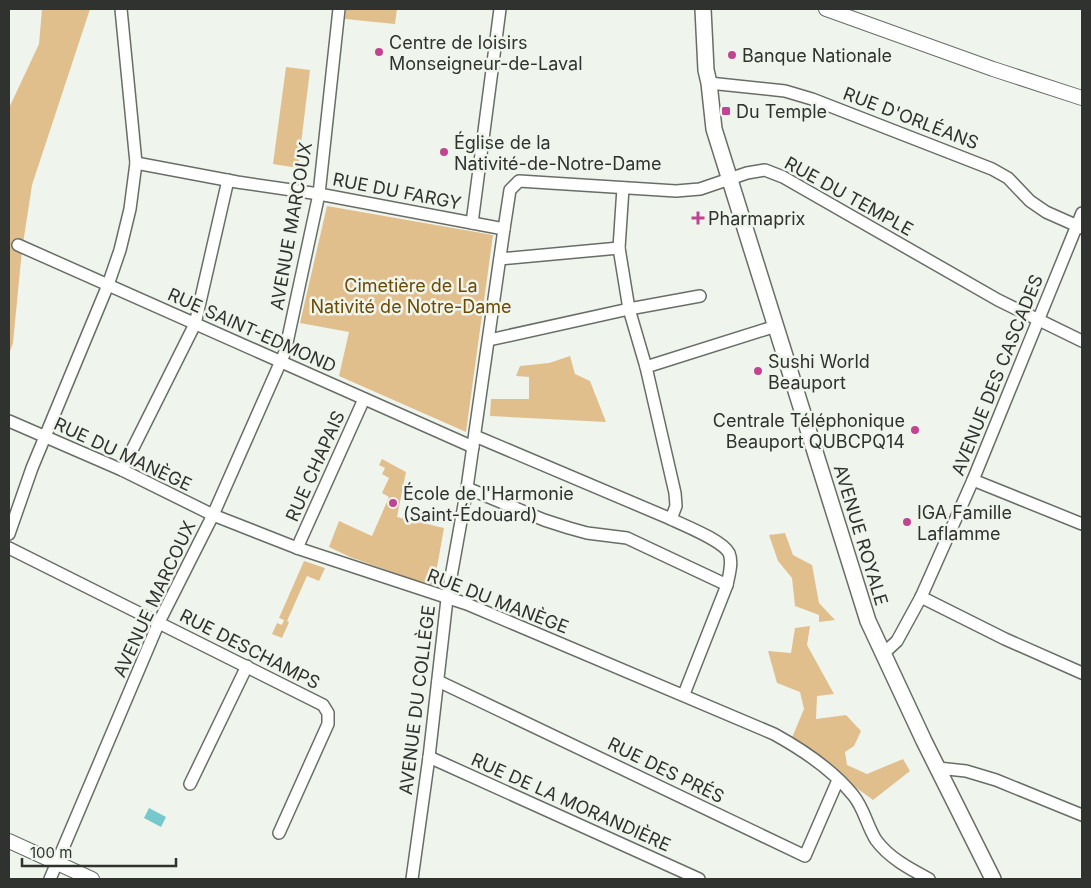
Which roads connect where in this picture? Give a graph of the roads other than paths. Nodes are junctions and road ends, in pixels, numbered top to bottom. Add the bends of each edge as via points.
1 (121, 9) edge
2 (339, 9) edge
3 (500, 9) edge
4 (703, 9) edge
5 (826, 9) edge
6 (709, 83) junction
7 (1082, 98) edge
8 (136, 163) junction
9 (729, 178) junction
10 (228, 180) junction
11 (519, 180) joint
12 (623, 188) junction
13 (319, 194) junction
14 (1082, 213) edge
15 (472, 223) junction
16 (1080, 227) edge
17 (504, 229) junction
18 (18, 244) dead end
19 (619, 248) junction
20 (500, 259) junction
21 (108, 284) junction
22 (700, 296) dead end
23 (629, 309) junction
24 (1038, 319) junction
25 (195, 324) junction
26 (776, 326) junction
27 (489, 340) junction
28 (1082, 342) edge
29 (280, 362) junction
30 (646, 367) junction
31 (364, 399) junction
32 (9, 421) edge
33 (45, 438) junction
34 (474, 441) junction
35 (122, 470) junction
36 (973, 480) junction
37 (467, 488) junction
38 (212, 515) junction
39 (671, 519) junction
40 (1082, 524) edge
41 (9, 534) edge
42 (9, 548) edge
43 (297, 548) junction
44 (727, 584) junction
45 (921, 597) junction
46 (447, 599) junction
47 (159, 622) junction
48 (884, 653) junction
49 (247, 666) junction
50 (1082, 673) edge
51 (438, 680) junction
52 (684, 694) junction
53 (429, 757) junction
54 (938, 768) junction
55 (838, 780) junction
56 (190, 784) dead end
57 (1082, 815) edge
58 (279, 833) dead end
59 (9, 841) edge
60 (56, 864) junction
61 (50, 879) edge
62 (92, 879) edge
63 (412, 879) edge
64 (699, 879) edge
65 (928, 879) edge
66 (993, 879) edge

1 - 8 street
2 - 13 street, AVENUE MARCOUX
3 - 15 street
4 - 6 main road, AVENUE ROYALE
5 - 7 street
6 - 9 main road, AVENUE ROYALE via 714,129
6 - 16 street, RUE D'ORLÉANS via 785,91 812,99 992,169 1008,178 1038,207
8 - 10 street, RUE DU FARGY
8 - 21 street via 128,217
9 - 12 street, RUE DU TEMPLE via 700,189
9 - 24 street, RUE DU TEMPLE via 766,170 782,177 998,300
9 - 26 main road, AVENUE ROYALE
10 - 13 street, RUE DU FARGY
10 - 25 street
11 - 12 street, RUE DU TEMPLE
11 - 17 street, AVENUE DU COLLÈGE via 510,190
12 - 19 street
13 - 15 street, RUE DU FARGY
13 - 29 street, AVENUE MARCOUX via 286,352
14 - 16 street, AVENUE DES CASCADES
15 - 17 street, RUE DU FARGY
16 - 24 street, AVENUE DES CASCADES
17 - 20 street, AVENUE DU COLLÈGE
18 - 21 street, RUE SAINT-EDMOND
19 - 20 street
19 - 23 street
20 - 27 street, AVENUE DU COLLÈGE
21 - 25 street, RUE SAINT-EDMOND
21 - 33 street
22 - 23 street
23 - 27 street
23 - 30 street
24 - 28 street, RUE DU TEMPLE
24 - 36 street, AVENUE DES CASCADES
25 - 29 street, RUE SAINT-EDMOND
25 - 35 street
26 - 30 street
26 - 48 main road, AVENUE ROYALE via 868,621
27 - 34 street, AVENUE DU COLLÈGE
29 - 31 street, RUE SAINT-EDMOND
29 - 38 street, AVENUE MARCOUX
30 - 39 street via 675,493 676,506
31 - 34 street, RUE SAINT-EDMOND
31 - 43 street, RUE CHAPAIS
32 - 33 street, RUE DU MANÈGE
33 - 35 street, RUE DU MANÈGE
33 - 41 street
34 - 37 street, AVENUE DU COLLÈGE
34 - 39 street, RUE SAINT-EDMOND
35 - 38 street, RUE DU MANÈGE
36 - 40 street
36 - 45 street, AVENUE DES CASCADES
37 - 44 street via 569,528 627,538
37 - 46 street, AVENUE DU COLLÈGE
38 - 43 street, RUE DU MANÈGE
38 - 47 street, AVENUE MARCOUX
39 - 44 street, RUE SAINT-EDMOND via 719,543 728,553
42 - 47 street, RUE DESCHAMPS
43 - 46 street, RUE DU MANÈGE
44 - 52 street, RUE SAINT-EDMOND
45 - 48 street, AVENUE DES CASCADES via 897,641
45 - 50 street
46 - 51 street, AVENUE DU COLLÈGE
46 - 52 street, RUE DU MANÈGE via 467,604
47 - 49 street, RUE DESCHAMPS
47 - 60 street, AVENUE MARCOUX
48 - 54 main road, AVENUE ROYALE
49 - 56 street
49 - 58 street, RUE DESCHAMPS via 324,705 328,712 328,724
51 - 53 street, AVENUE DU COLLÈGE
51 - 55 street, RUE DES PRÉS via 805,856
52 - 55 street, RUE DU MANÈGE via 774,734 806,752
53 - 63 street, AVENUE DU COLLÈGE
53 - 64 street, RUE DE LA MORANDIÈRE
54 - 57 street via 966,771 996,780
54 - 66 main road, AVENUE ROYALE
55 - 65 street, RUE DU MANÈGE via 854,797 876,840 891,856
59 - 60 street
60 - 61 street, AVENUE MARCOUX
60 - 62 street

